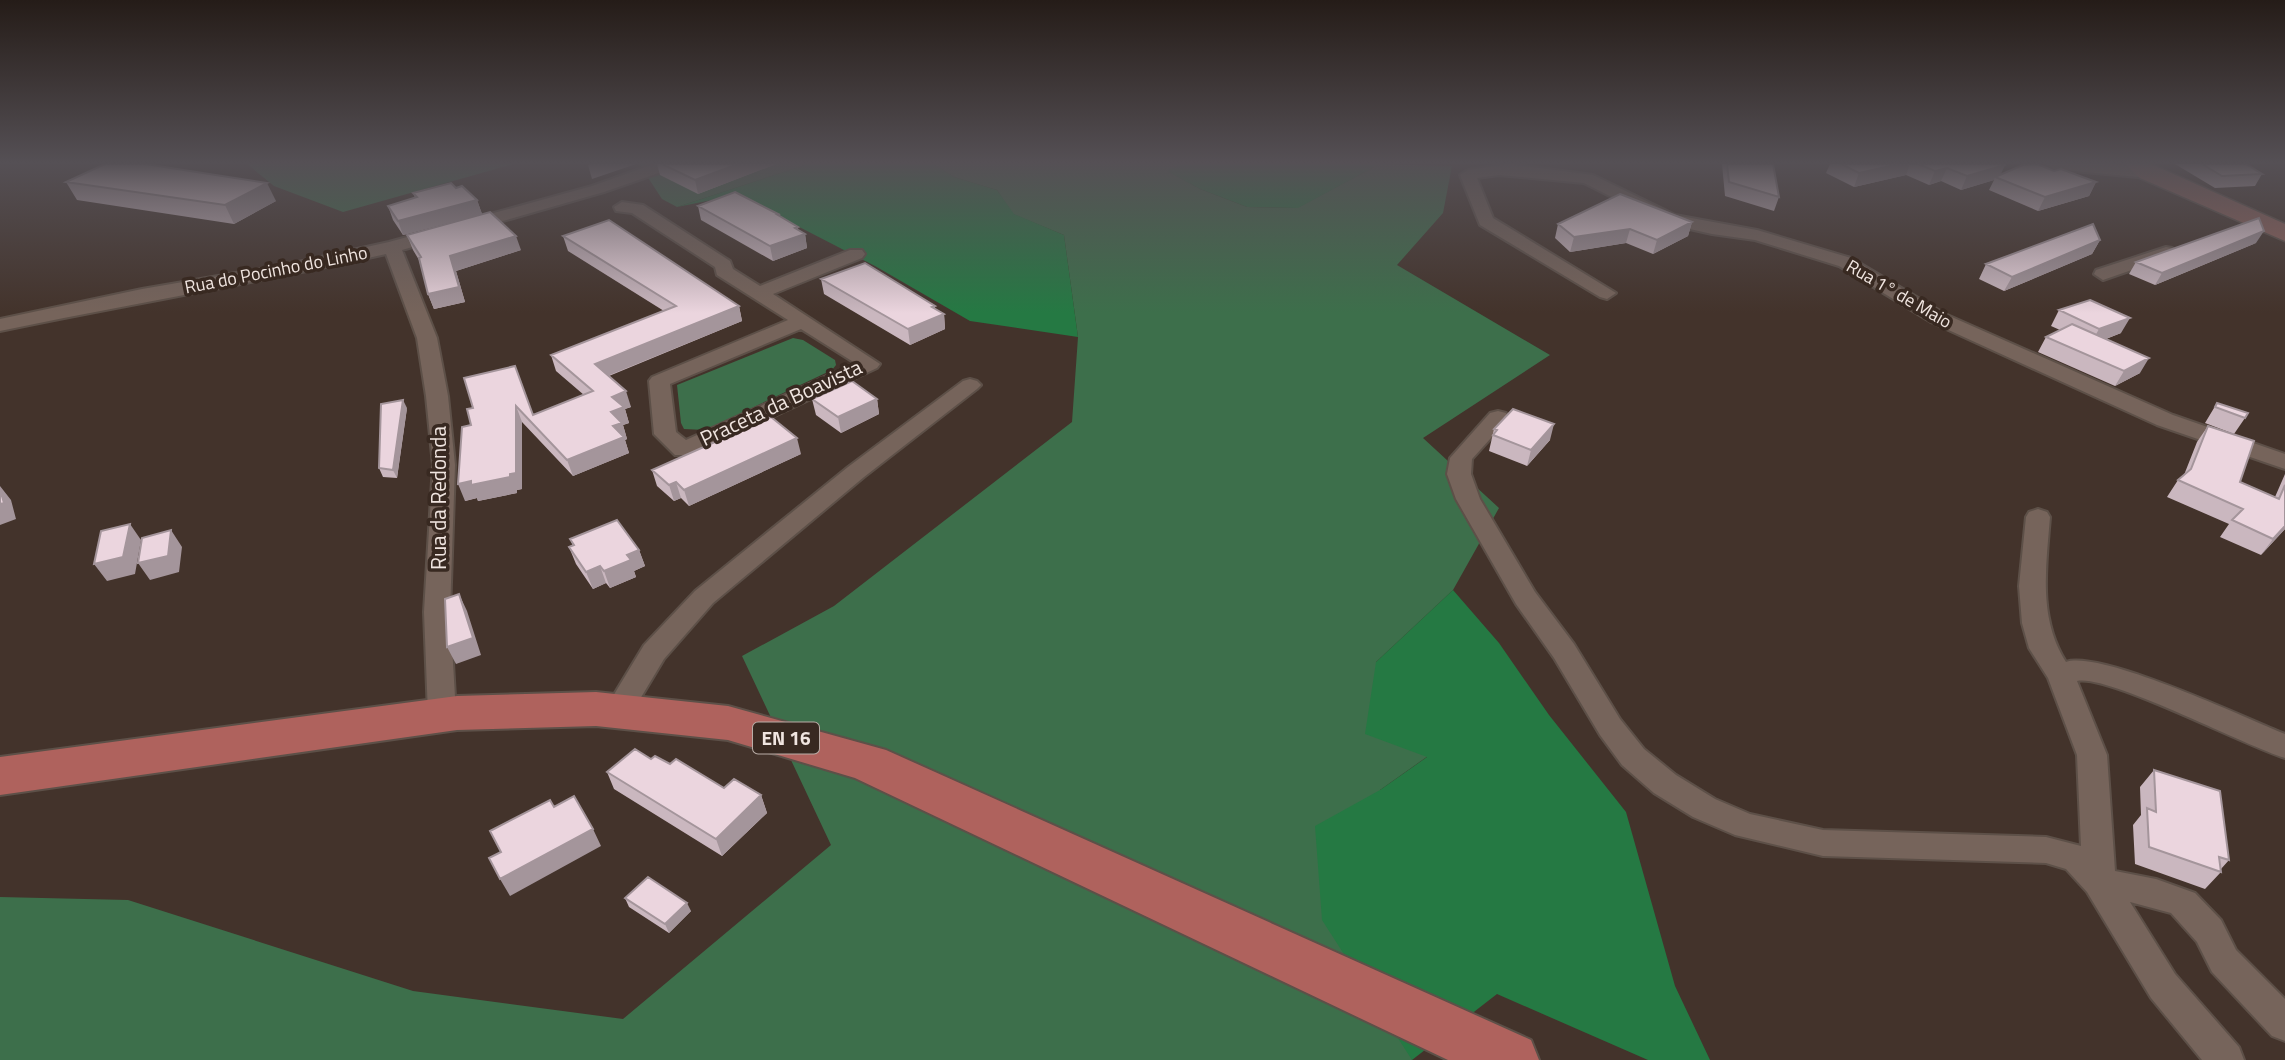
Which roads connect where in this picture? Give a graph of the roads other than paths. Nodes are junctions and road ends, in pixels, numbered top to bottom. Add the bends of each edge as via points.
1 (512, 213) edge
2 (623, 213) edge
3 (1483, 213) edge
4 (1658, 213) edge
5 (2242, 213) edge
6 (2256, 220) junction
7 (2230, 229) edge
8 (2285, 233) edge
9 (393, 247) junction
10 (2180, 247) edge
11 (856, 254) dead end
12 (2104, 274) dead end
13 (758, 293) junction
14 (1607, 293) dead end
15 (802, 322) junction
16 (0, 325) edge
17 (970, 385) dead end
18 (1498, 418) dead end
19 (2285, 462) edge
20 (2038, 517) dead end
21 (2061, 677) junction
22 (618, 711) junction
23 (442, 715) junction
24 (2285, 747) edge
25 (0, 776) edge
26 (2099, 882) junction
27 (2285, 1024) edge
28 (1510, 1060) edge
29 (2226, 1060) edge

1 - 9 street, Rua do Pocinho do Linho
2 - 13 street via 712,272 724,271
3 - 14 street via 1486,220
4 - 19 street, Rua 1° de Maio via 1712,229 1757,235 1845,262 1938,318 2165,420
5 - 6 street
6 - 7 street
6 - 8 street
9 - 16 street, Rua do Pocinho do Linho
9 - 23 street, Rua da Redonda via 427,338 437,396 444,465 437,612
10 - 12 street
11 - 13 street
13 - 15 street
15 - 15 street, Praceta da Boavista via 659,381 665,434 683,450 870,364
17 - 22 street via 704,597 654,652
18 - 26 street via 1461,458 1459,474 1468,499 1525,598 1610,727 1633,757 1665,785 1746,826 1789,837 1823,843 2046,850 2076,858
20 - 21 street via 2032,586 2035,623 2043,648
21 - 24 street via 2077,669 2103,674
21 - 26 street via 2092,755
22 - 23 main road, EN 16 via 520,709
22 - 28 main road, EN 16 via 728,723 869,763
23 - 25 main road, EN 16
26 - 27 street via 2183,903 2209,931 2224,961
26 - 29 street via 2163,986

